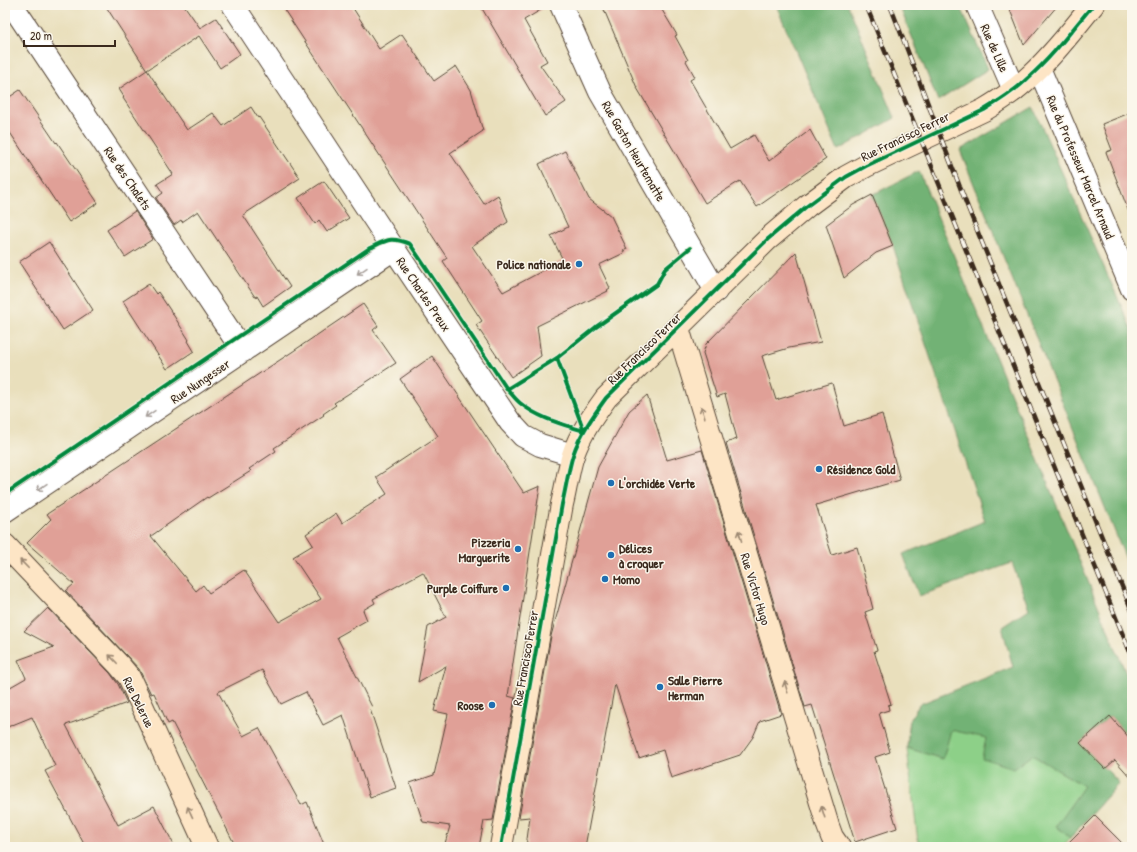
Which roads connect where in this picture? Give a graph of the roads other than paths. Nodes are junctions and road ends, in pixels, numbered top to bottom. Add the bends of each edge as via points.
1 (12, 5) edge
2 (233, 5) edge
3 (562, 5) edge
4 (977, 5) edge
5 (1093, 5) edge
6 (1039, 68) junction
7 (1014, 90) junction
8 (394, 249) junction
9 (1132, 289) edge
10 (716, 291) junction
11 (678, 328) junction
12 (243, 351) junction
13 (573, 455) junction
14 (5, 511) edge
15 (5, 545) edge
16 (206, 847) edge
17 (501, 847) edge
18 (839, 847) edge

1 - 12 street, Rue des Chalets
2 - 8 street, Rue Charles Preux
3 - 10 street, Rue Gaston Heurtematte via 600,92
4 - 7 street, Rue de Lille
5 - 6 street, Rue Francisco Ferrer
6 - 7 street, Rue Francisco Ferrer
6 - 9 street, Rue du Professeur Marcel Arnaud
7 - 10 street, Rue Francisco Ferrer via 984,110 846,177 768,239
8 -> 12 street, Rue Nungesser
8 - 13 street, Rue Charles Preux via 510,422 523,436 540,445
10 - 11 street, Rue Francisco Ferrer
11 - 13 street, Rue Francisco Ferrer via 606,398 584,430
18 -> 11 street, Rue Victor Hugo via 828,826
12 -> 14 street, Rue Nungesser
13 - 17 street, Rue Francisco Ferrer
16 -> 15 street, Rue Delerue via 129,677

